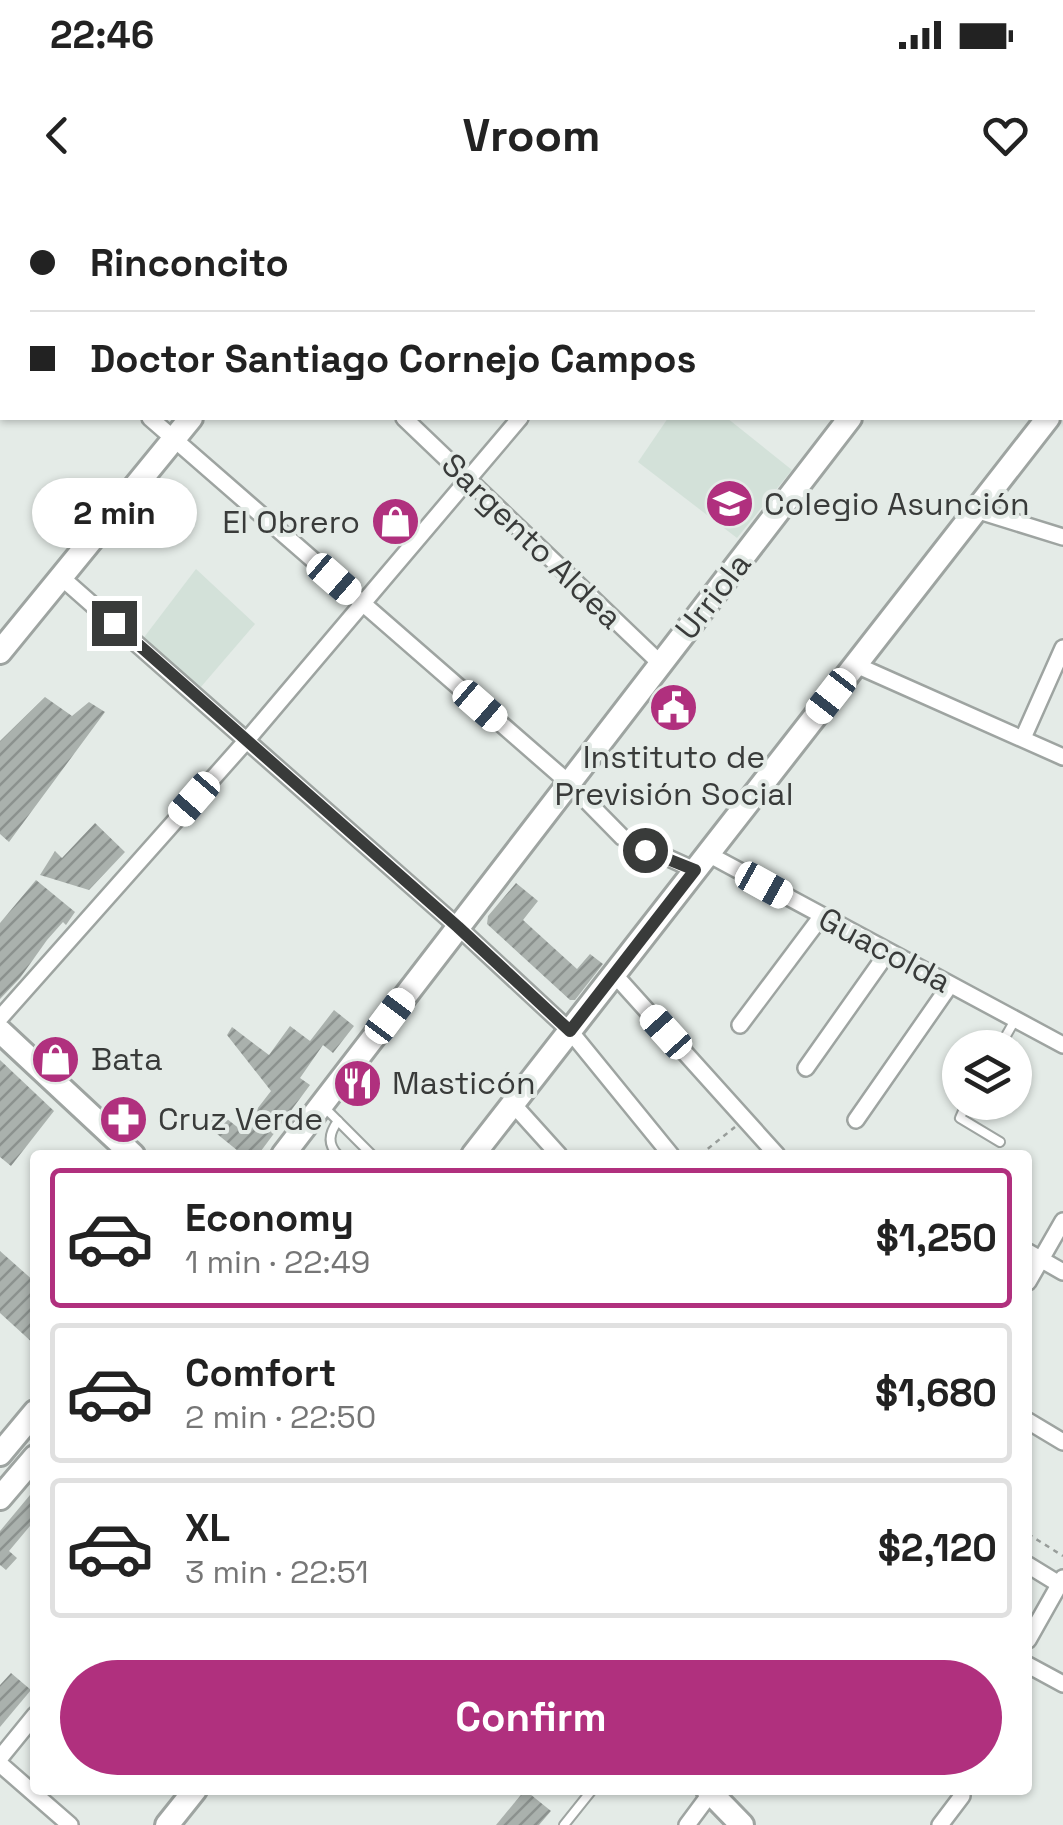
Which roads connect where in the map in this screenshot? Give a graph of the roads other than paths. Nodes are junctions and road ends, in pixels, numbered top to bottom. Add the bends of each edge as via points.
1 (152, 420) edge
2 (189, 420) edge
3 (406, 420) edge
4 (518, 420) edge
5 (848, 420) edge
6 (1046, 420) edge
7 (174, 438) junction
8 (468, 479) junction
9 (976, 510) junction
10 (1063, 537) edge
11 (60, 577) junction
12 (361, 602) junction
13 (1063, 648) edge
14 (0, 652) edge
15 (661, 664) junction
16 (856, 665) junction
17 (1022, 738) junction
18 (247, 740) junction
19 (1063, 757) edge
20 (569, 784) junction
21 (702, 862) junction
22 (821, 916) junction
23 (458, 927) junction
24 (888, 952) junction
25 (614, 974) junction
26 (950, 985) junction
27 (0, 1018) edge
28 (1015, 1020) junction
29 (740, 1025) dead end
30 (1009, 1030) edge
31 (0, 1031) edge
32 (570, 1031) junction
33 (1063, 1045) edge
34 (806, 1068) dead end
35 (513, 1104) junction
36 (330, 1113) junction
37 (856, 1120) dead end
38 (963, 1120) edge
39 (1000, 1142) dead end
40 (128, 1150) edge
41 (289, 1150) edge
42 (334, 1150) edge
43 (367, 1150) edge
44 (477, 1150) edge
45 (554, 1150) edge
46 (667, 1150) edge
47 (773, 1150) edge
48 (1063, 1221) edge
49 (1034, 1256) edge
50 (1063, 1272) edge
51 (30, 1416) edge
52 (1032, 1423) edge
53 (5, 1437) edge
54 (1062, 1439) edge
55 (30, 1447) edge
56 (30, 1463) edge
57 (0, 1498) edge
58 (1032, 1566) edge
59 (1061, 1581) edge
60 (1032, 1633) edge
61 (1032, 1667) edge
62 (1063, 1684) edge
63 (30, 1722) edge
64 (0, 1761) edge
65 (30, 1788) edge
66 (37, 1795) edge
67 (191, 1795) edge
68 (588, 1795) edge
69 (708, 1795) edge
70 (715, 1795) edge
71 (962, 1796) dead end
72 (70, 1825) edge
73 (167, 1825) edge
74 (564, 1825) edge
75 (688, 1825) edge
76 (742, 1825) edge
77 (940, 1825) edge

1 - 7 street, Guacolda
2 - 7 main road
3 - 8 street, Sargento Aldea
4 - 8 street
5 - 15 main road, Urriola
6 - 9 main road
7 - 11 main road
7 - 12 street, Guacolda
8 - 12 street
8 - 15 street, Sargento Aldea
9 - 10 street
9 - 16 main road
11 - 14 main road
11 - 18 street
12 - 18 street
12 - 20 street, Guacolda
13 - 17 street
15 - 20 main road, Urriola
16 - 17 street
16 - 21 main road
17 - 19 street
18 - 23 street
18 - 27 street
20 - 21 street, Guacolda via 622,837
20 - 23 main road, Urriola
21 - 22 street, Guacolda
21 - 25 main road
22 - 24 street, Guacolda
22 - 29 street
23 - 32 street
23 - 36 main road, Urriola
24 - 26 street, Guacolda
24 - 34 street
25 - 32 main road
25 - 47 street
26 - 28 street, Guacolda
26 - 37 street
28 - 30 lane
28 - 33 street, Guacolda
31 - 40 main road
32 - 35 main road
32 - 46 street
35 - 44 main road
35 - 45 street
36 - 41 main road, Urriola
36 - 42 lane
36 - 43 lane
38 - 39 lane
48 - 49 street
49 - 50 street
51 - 53 main road
52 - 54 street
53 - 55 main road
56 - 57 main road
58 - 59 street
59 - 60 street
61 - 62 street
63 - 64 street
64 - 65 street
66 - 72 street
67 - 73 main road
68 - 74 lane
69 - 75 street
70 - 76 main road
71 - 77 street

